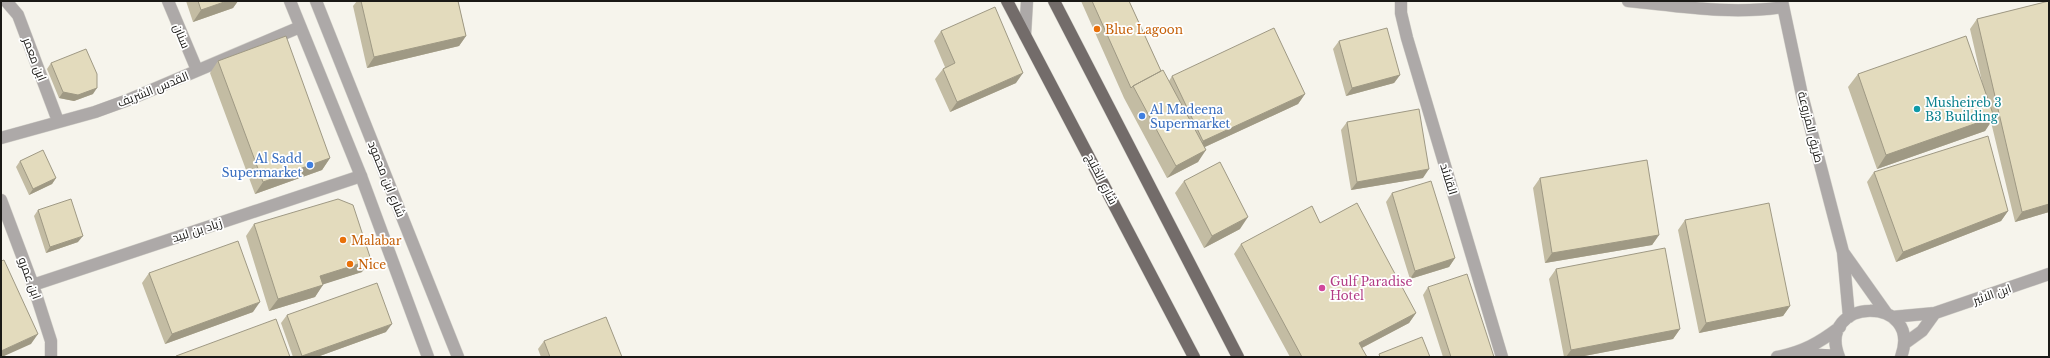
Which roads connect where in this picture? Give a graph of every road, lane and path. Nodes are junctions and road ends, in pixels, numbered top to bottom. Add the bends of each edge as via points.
1 (6, 1) edge
2 (168, 1) edge
3 (290, 1) edge
4 (316, 1) edge
5 (1007, 1) edge
6 (1027, 1) edge
7 (1054, 1) edge
8 (1401, 1) edge
9 (1628, 1) edge
10 (1782, 4) edge
11 (300, 28) junction
12 (1025, 35) junction
13 (197, 70) junction
14 (58, 121) junction
15 (1, 138) edge
16 (361, 176) junction
17 (1, 200) edge
18 (1843, 252) junction
19 (2049, 274) edge
20 (33, 285) junction
21 (1935, 314) junction
22 (1890, 316) junction
23 (1849, 317) junction
24 (1840, 327) junction
25 (1904, 344) junction
26 (1798, 353) junction
27 (51, 357) edge
28 (428, 357) edge
29 (458, 357) edge
30 (1194, 357) edge
31 (1238, 357) edge
32 (1502, 357) edge
33 (1777, 357) edge
34 (1839, 357) edge
35 (1901, 357) edge

1 - 14 street, ابن معمر via 18,15
2 - 13 street, سنان
3 - 11 street, شارع ابن محمود
4 - 29 street, شارع ابن محمود
5 - 12 main road, شارع الخليج
6 - 12 street
7 - 31 main road
8 - 32 street, القلائد via 1402,22
9 - 10 street via 1715,10 1767,9
10 - 18 street, طريق المزروعة via 1802,95
11 - 13 street, القدس الشريف
11 - 16 street, شارع ابن محمود
12 - 30 main road, شارع الخليج
13 - 14 street, القدس الشريف via 128,100 95,112
14 - 15 street, القدس الشريف
16 - 20 street, زياد بن لبيد
16 - 28 street, شارع ابن محمود
17 - 20 street, ابن عمرو
18 - 22 street, طريق المزروعة
18 - 23 street, طريق المزروعة
19 - 21 street, ابن الاثير
20 - 27 street, ابن عمرو via 51,341
21 - 22 street, ابن الاثير
21 - 25 street via 1922,331
22 - 23 street, ابن الاثير via 1874,310 1861,311
22 - 25 street, طريق المزروعة via 1901,329
23 - 24 street
24 - 26 street
24 - 34 street via 1836,341
25 - 35 street
26 - 33 street
26 - 34 street

